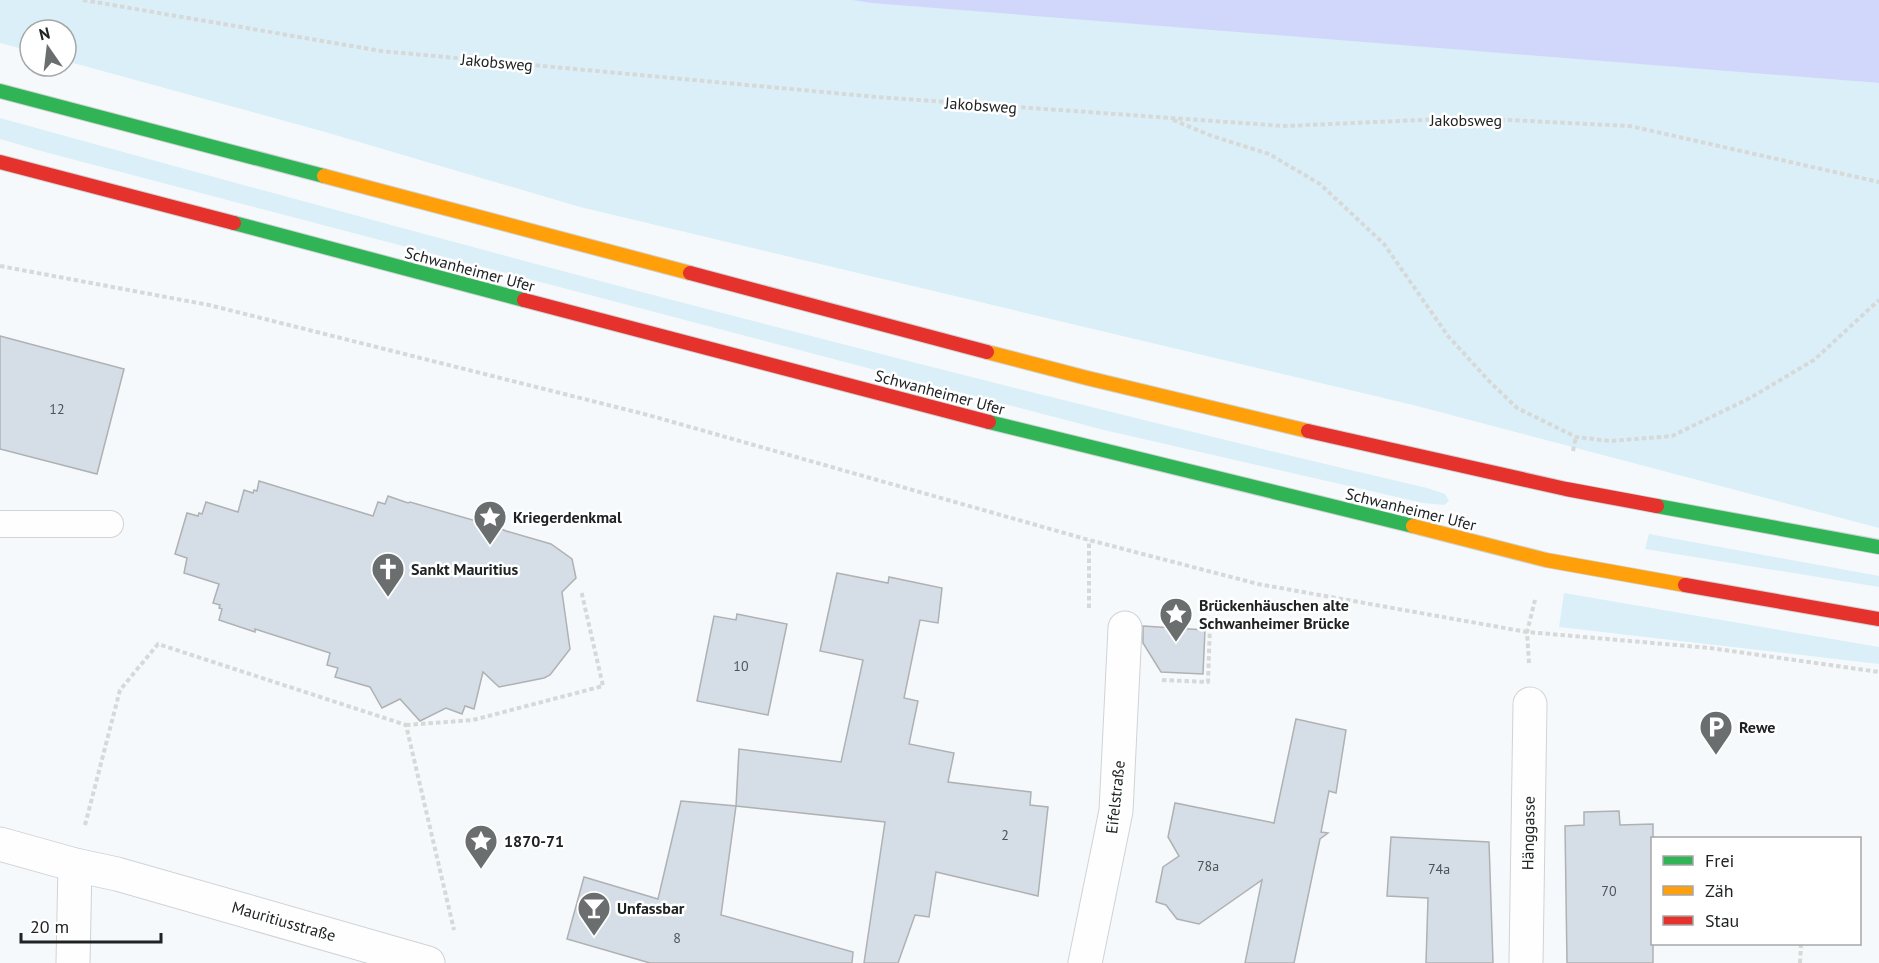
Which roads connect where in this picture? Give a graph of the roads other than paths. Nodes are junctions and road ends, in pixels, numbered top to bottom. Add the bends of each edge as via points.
1 (0, 91) edge
2 (0, 162) edge
3 (0, 524) edge
4 (110, 524) dead end
5 (1879, 547) edge
6 (1879, 619) edge
7 (1125, 628) dead end
8 (1530, 704) dead end
9 (0, 844) edge
10 (75, 865) junction
11 (73, 963) edge
12 (428, 963) edge
13 (1085, 963) edge
14 (1526, 963) edge

1 - 5 main road via 1087,378 1566,489
2 - 6 main road, Schwanheimer Ufer via 1064,442 1546,560
3 - 4 lane
7 - 13 street, Eifelstraße via 1116,811
8 - 14 street, Hänggasse
9 - 10 street, Mauritiusstraße
10 - 11 street
10 - 12 street, Mauritiusstraße via 117,873

